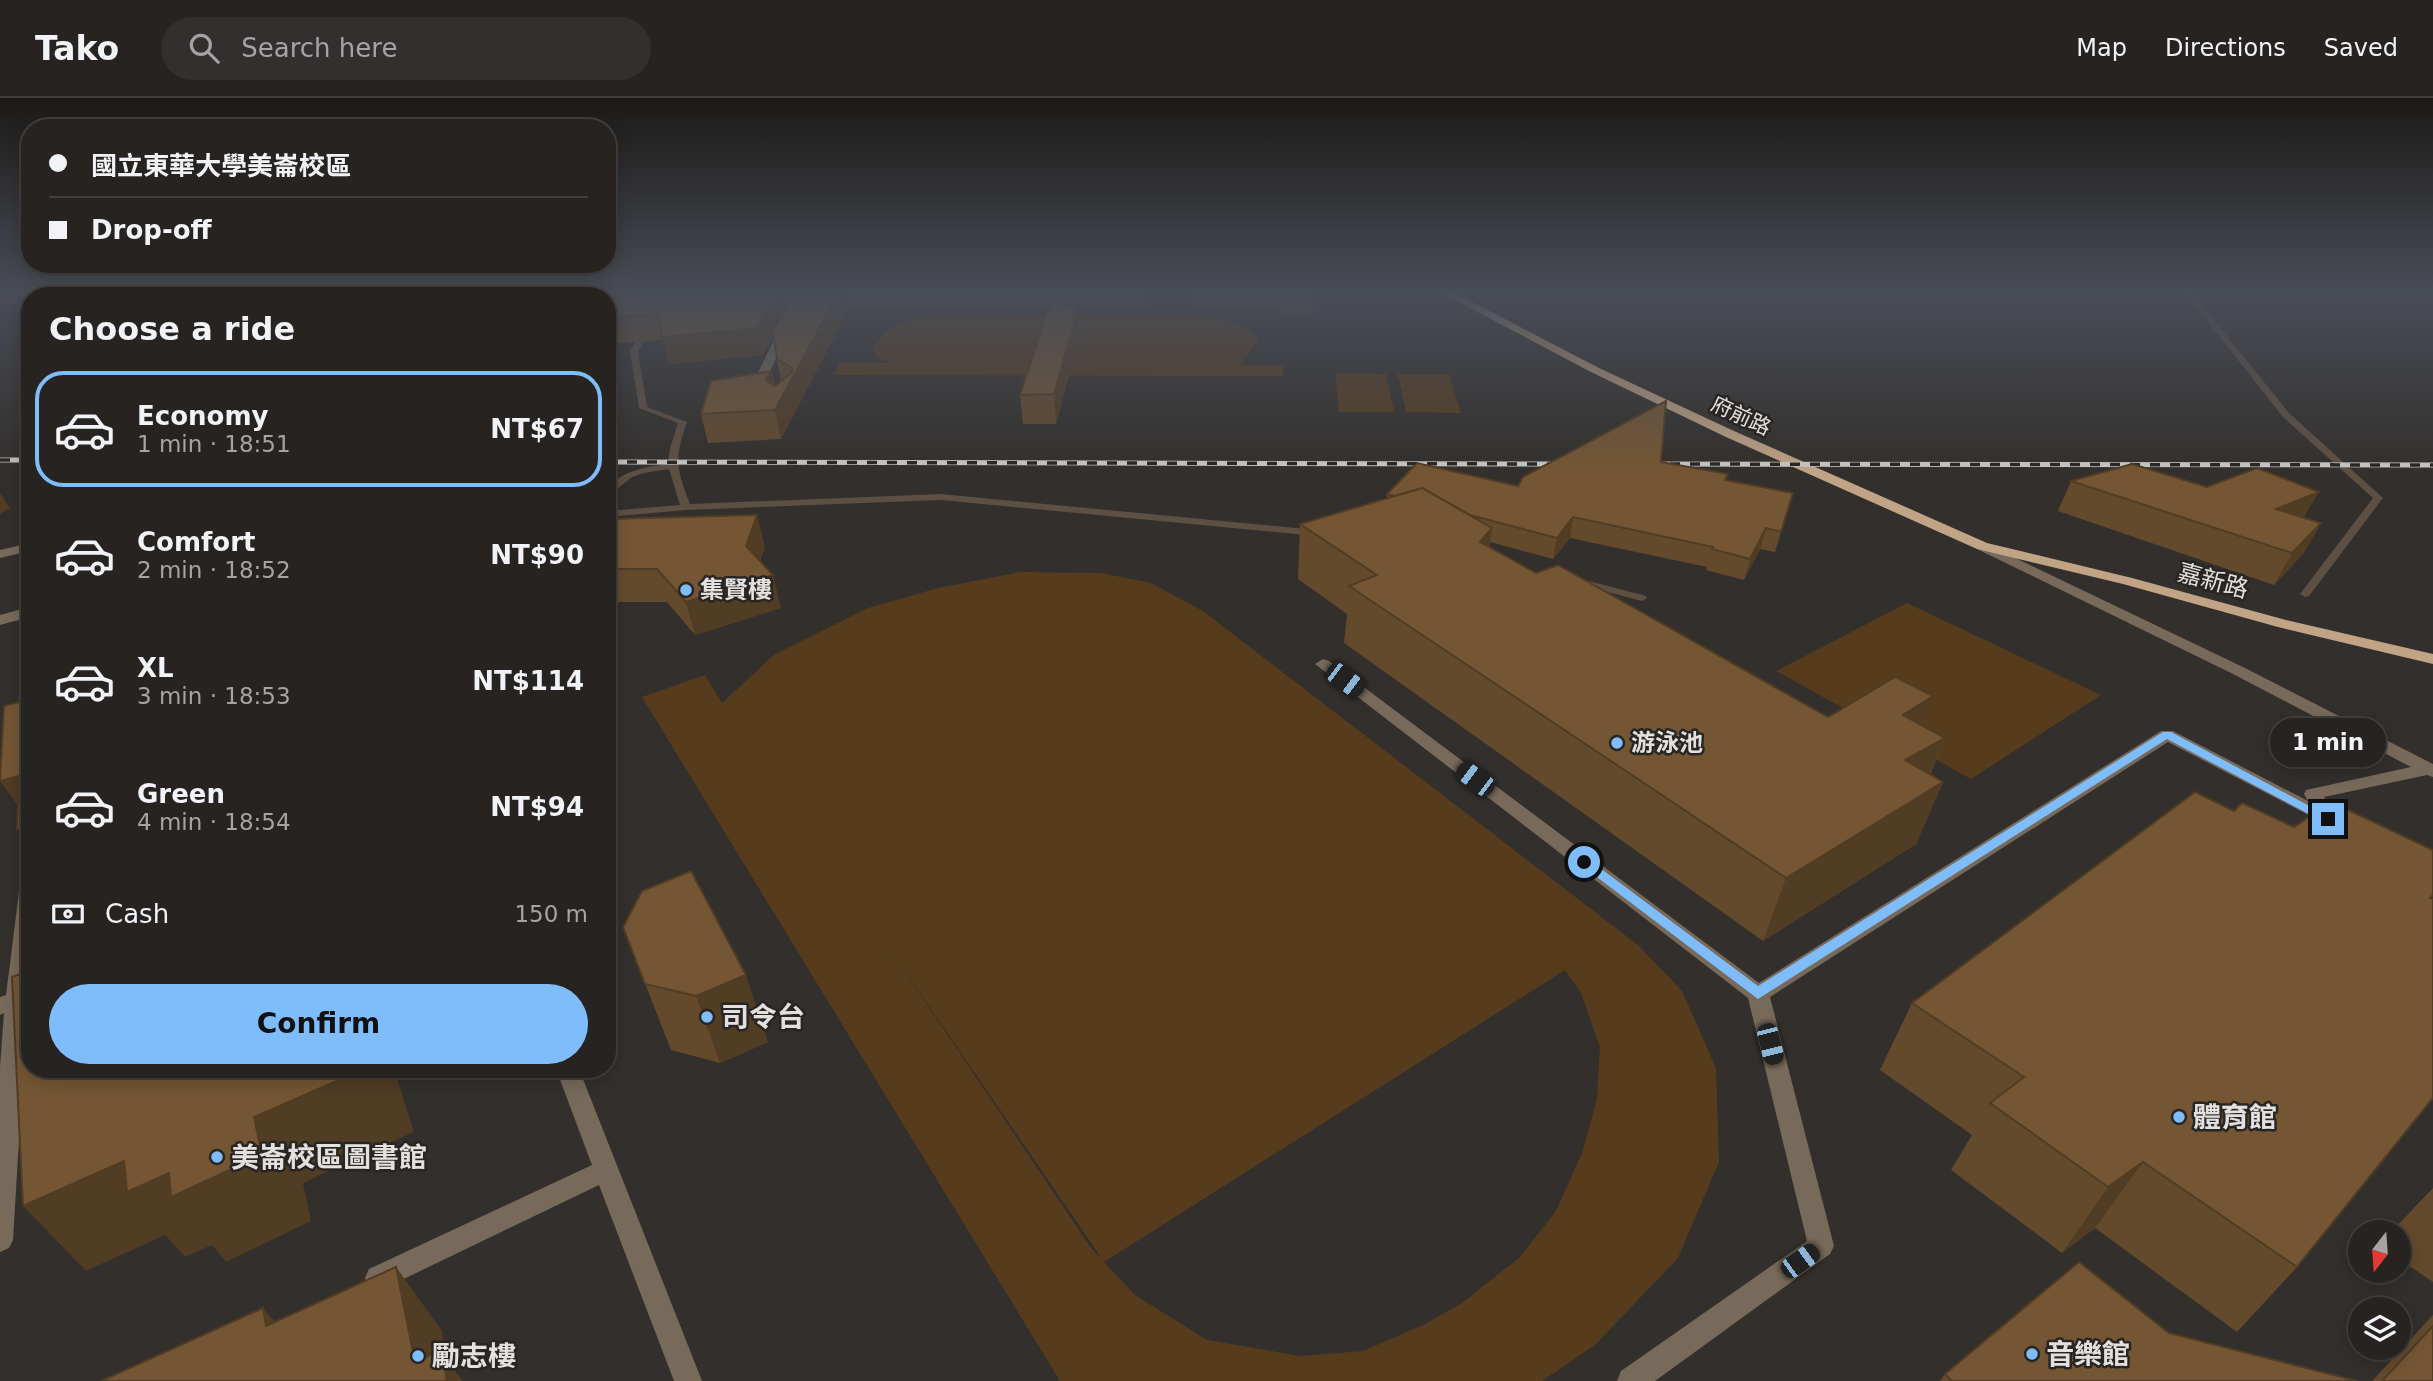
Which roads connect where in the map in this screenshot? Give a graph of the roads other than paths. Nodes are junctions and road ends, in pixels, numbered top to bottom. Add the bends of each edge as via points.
1 (773, 354) edge
2 (1564, 354) edge
3 (780, 392) edge
4 (1982, 546) junction
5 (21, 549) edge
6 (0, 554) edge
7 (21, 614) edge
8 (0, 620) edge
9 (2433, 659) edge
10 (1323, 664) dead end
11 (2431, 770) edge
12 (21, 954) edge
13 (1758, 994) junction
14 (15, 1000) edge
15 (570, 1078) edge
16 (606, 1170) junction
17 (0, 1240) edge
18 (359, 1287) edge
19 (688, 1381) edge
20 (1631, 1381) edge

1 - 3 street via 760,381
2 - 4 main road, 府前路 via 1719,429
4 - 9 main road, 嘉新路
4 - 11 street
5 - 6 street
7 - 8 street
10 - 13 street
11 - 13 street via 2313,794 2328,819 2167,735
12 - 14 street
13 - 20 street via 1821,1246
14 - 17 street
15 - 16 street
16 - 18 street
16 - 19 street

